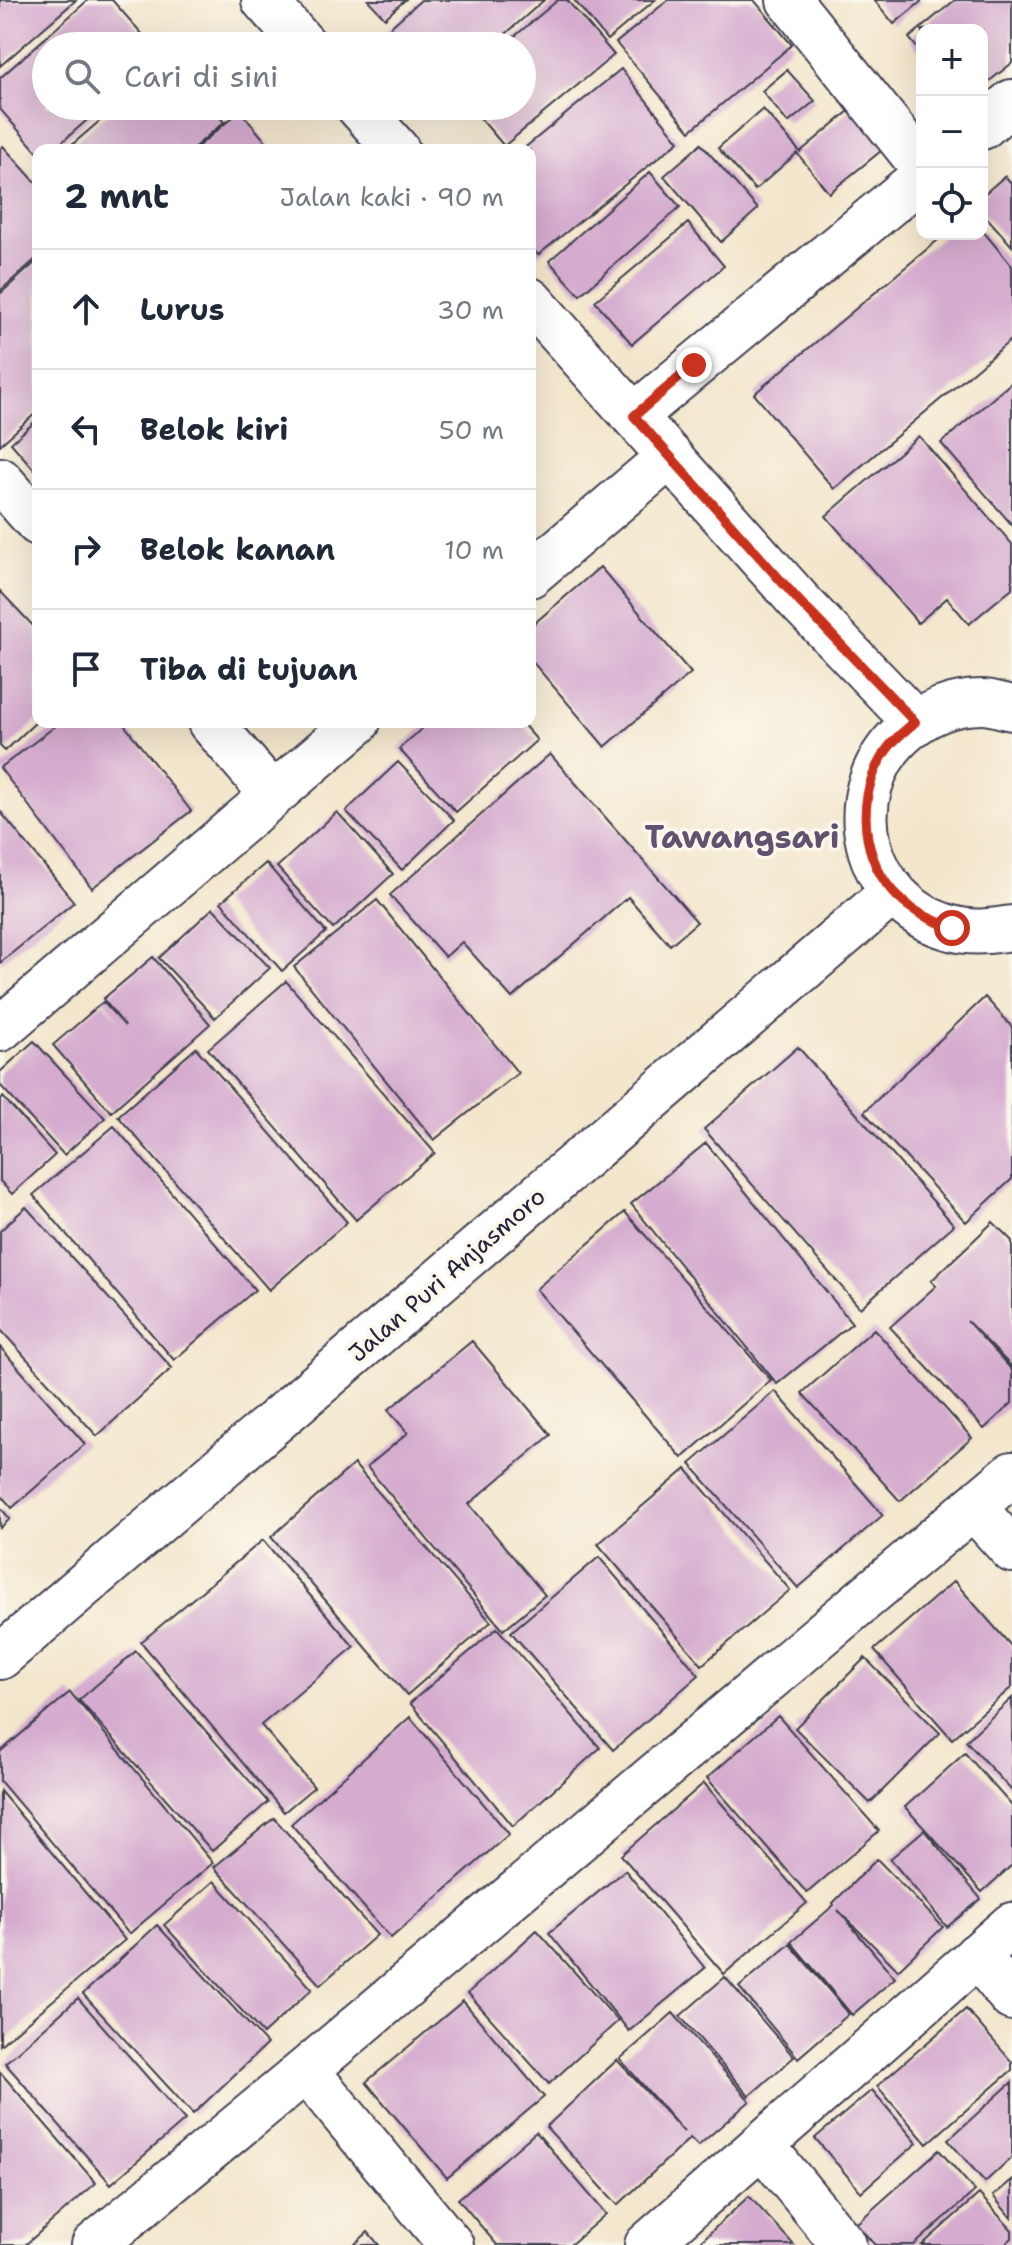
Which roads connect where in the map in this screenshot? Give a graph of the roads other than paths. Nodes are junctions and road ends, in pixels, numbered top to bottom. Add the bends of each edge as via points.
1 (264, 0) edge
2 (789, 0) edge
3 (293, 32) edge
4 (1012, 102) edge
5 (370, 120) edge
6 (988, 122) edge
7 (392, 144) edge
8 (916, 159) edge
9 (916, 182) edge
10 (537, 322) edge
11 (634, 416) junction
12 (670, 456) junction
13 (0, 480) edge
14 (32, 516) edge
15 (536, 570) edge
16 (1012, 708) edge
17 (915, 722) junction
18 (215, 728) edge
19 (351, 728) edge
20 (273, 795) junction
21 (893, 892) junction
22 (1012, 928) edge
23 (0, 1029) edge
24 (1012, 1474) edge
25 (973, 1507) junction
26 (1012, 1550) edge
27 (0, 1657) edge
28 (1012, 1925) edge
29 (977, 1955) junction
30 (1012, 1998) edge
31 (306, 2070) junction
32 (762, 2145) junction
33 (94, 2245) edge
34 (451, 2245) edge
35 (647, 2245) edge
36 (844, 2245) edge

1 - 3 street
2 - 8 street
4 - 6 street
5 - 7 street
9 - 11 street
10 - 11 street
11 - 12 street
12 - 15 street
12 - 17 street
13 - 14 street
16 - 17 street via 983,702 947,706
17 - 21 street via 891,744 874,771 866,802 866,835
18 - 20 street
19 - 20 street
20 - 23 street
21 - 22 street via 920,915 952,928 986,933
21 - 27 street, Jalan Puri Anjasmoro
24 - 25 street
25 - 26 street
25 - 31 street
28 - 29 street
29 - 30 street
29 - 32 street
31 - 33 street
31 - 34 street
32 - 35 street
32 - 36 street

